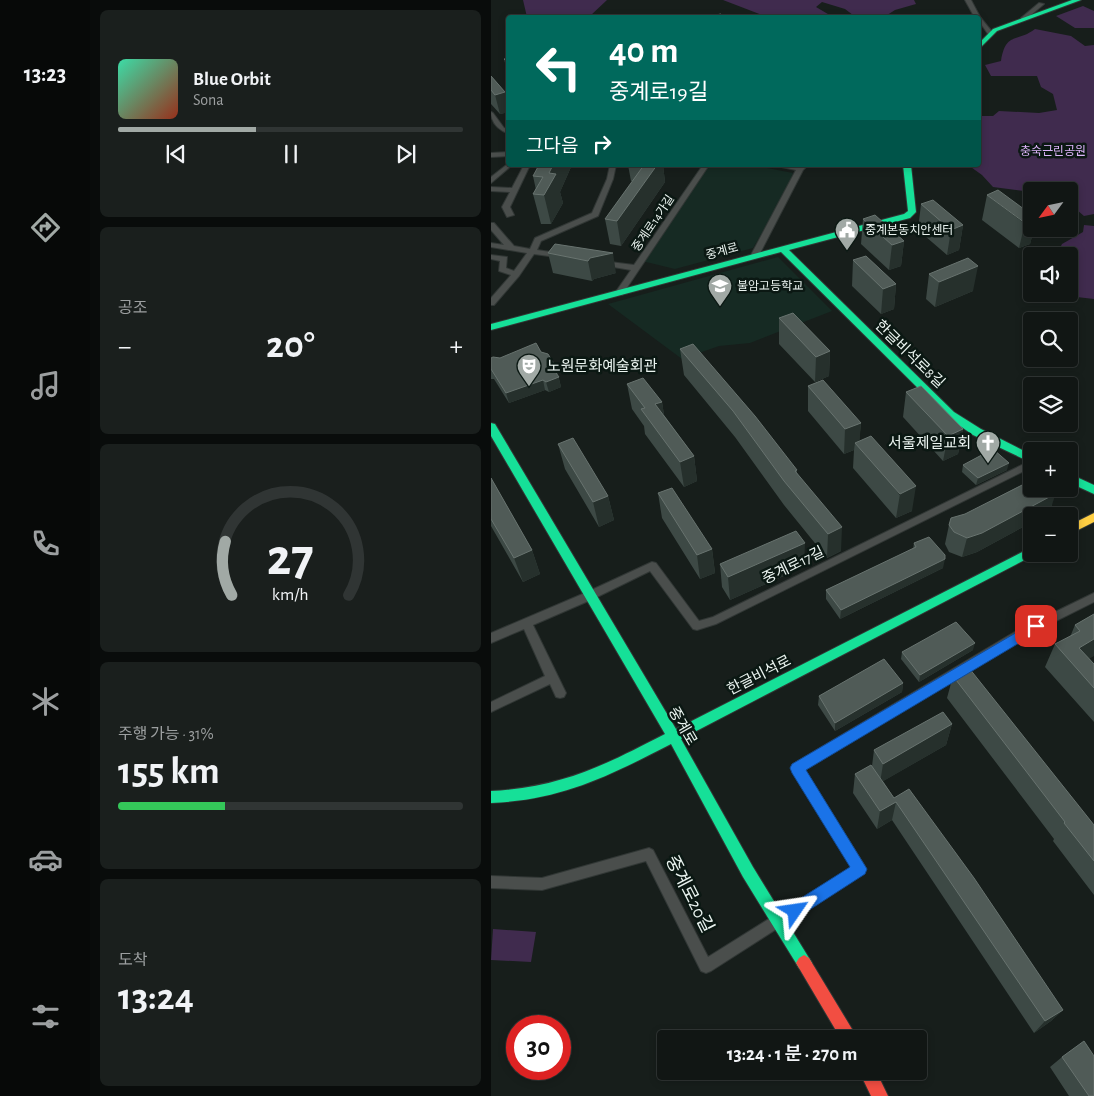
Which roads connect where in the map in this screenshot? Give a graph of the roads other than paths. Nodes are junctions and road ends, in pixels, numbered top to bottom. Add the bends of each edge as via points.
1 (968, 0) edge
2 (1078, 0) edge
3 (1041, 4) dead end
4 (976, 15) edge
5 (1023, 19) junction
6 (981, 22) edge
7 (990, 33) junction
8 (981, 44) edge
9 (491, 114) edge
10 (503, 131) edge
11 (506, 154) edge
12 (491, 155) edge
13 (507, 167) edge
14 (526, 167) edge
15 (613, 167) edge
16 (705, 167) edge
17 (802, 167) edge
18 (907, 167) edge
19 (491, 181) edge
20 (491, 189) edge
21 (515, 190) junction
22 (510, 215) dead end
23 (491, 225) edge
24 (491, 245) edge
25 (511, 248) junction
26 (783, 249) junction
27 (533, 252) junction
28 (491, 257) edge
29 (754, 257) junction
30 (570, 258) edge
31 (589, 261) edge
32 (636, 268) junction
33 (516, 274) junction
34 (619, 293) junction
35 (491, 303) edge
36 (491, 327) edge
37 (491, 427) edge
38 (494, 440) edge
39 (1023, 456) edge
40 (1023, 466) edge
41 (1078, 482) edge
42 (1094, 490) edge
43 (1094, 517) edge
44 (1078, 526) edge
45 (1023, 555) edge
46 (589, 596) junction
47 (1094, 597) edge
48 (526, 622) junction
49 (491, 638) edge
50 (552, 678) junction
51 (561, 693) dead end
52 (491, 707) edge
53 (673, 736) junction
54 (491, 797) edge
55 (491, 882) edge
56 (779, 921) junction
57 (844, 1030) edge
58 (872, 1080) edge
59 (880, 1096) edge

1 - 4 street
2 - 5 street
3 - 5 street
5 - 7 street
6 - 7 street
7 - 8 street
9 - 10 street
11 - 12 street
13 - 19 street
14 - 21 street
15 - 27 street via 595,214 538,240
16 - 32 street, 중계로14가길
17 - 29 street
18 - 26 street, 중계로 via 913,205 907,216
20 - 21 street
21 - 22 street via 507,206
23 - 25 street
24 - 25 street
25 - 27 street
26 - 29 street, 중계로
26 - 39 street, 한글비석로8길 via 950,414
27 - 30 street
27 - 33 street
28 - 33 street via 504,258 502,270
29 - 34 street, 중계로
31 - 32 street
32 - 34 street, 중계로14가길
33 - 35 street
34 - 36 street, 중계로
37 - 38 street, 중계로
38 - 46 street, 중계로
40 - 46 street, 중계로17길 via 716,620 697,626 652,566
41 - 42 street
43 - 44 street
45 - 53 street, 한글비석로
46 - 48 street
46 - 53 street, 중계로
47 - 56 street via 1022,633 797,768 860,869
48 - 49 street
48 - 50 street
50 - 51 street
50 - 52 street
53 - 54 street, 한글비석로 via 628,761 561,790 520,797
53 - 56 street, 중계로
55 - 56 street, 중계로20길 via 542,884 649,854 706,966
56 - 57 street, 중계로
58 - 59 street

